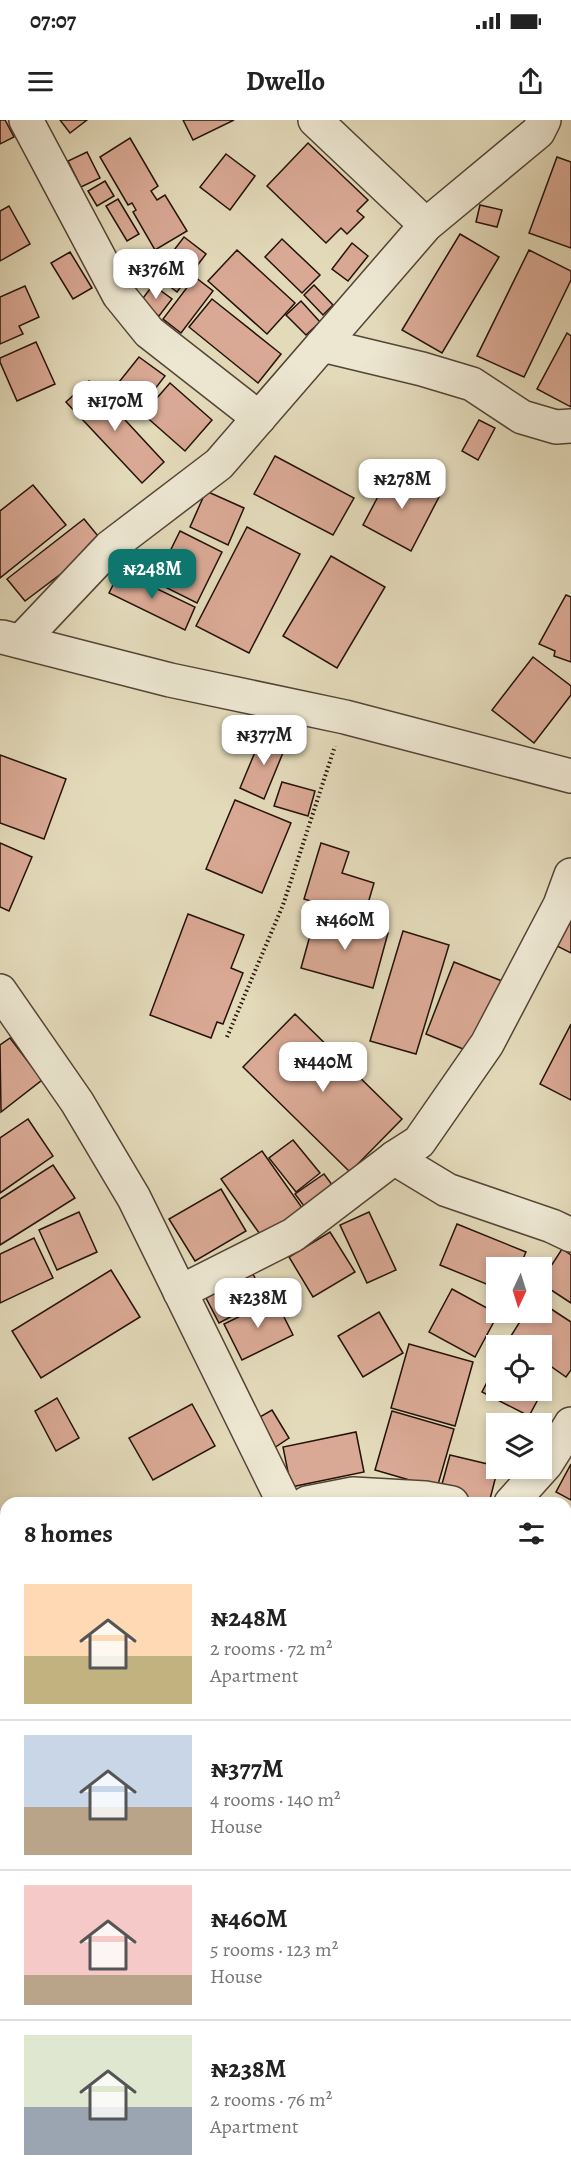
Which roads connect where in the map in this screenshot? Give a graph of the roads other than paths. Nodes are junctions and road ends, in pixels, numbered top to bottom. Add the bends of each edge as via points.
1 (26, 120) edge
2 (315, 120) edge
3 (544, 120) edge
4 (426, 225) junction
5 (322, 345) junction
6 (259, 418) junction
7 (571, 426) edge
8 (10, 639) edge
9 (571, 776) edge
10 (571, 875) edge
11 (2, 996) edge
12 (394, 1158) junction
13 (571, 1235) edge
14 (180, 1292) junction
15 (571, 1424) edge
16 (281, 1497) edge
17 (338, 1497) edge
18 (406, 1497) edge
19 (516, 1497) edge

1 - 6 street via 119,295 149,332
2 - 4 street
3 - 4 street via 538,132
4 - 5 street
5 - 6 street
5 - 7 street via 472,384 522,417 555,427
6 - 8 street via 219,464 110,547
8 - 9 street via 170,680 345,717
10 - 12 street via 560,905 487,1044 419,1142
11 - 14 street via 77,1102 134,1198
12 - 13 street via 447,1190
12 - 14 street via 293,1234
14 - 16 street
15 - 19 street via 546,1464
17 - 18 street

